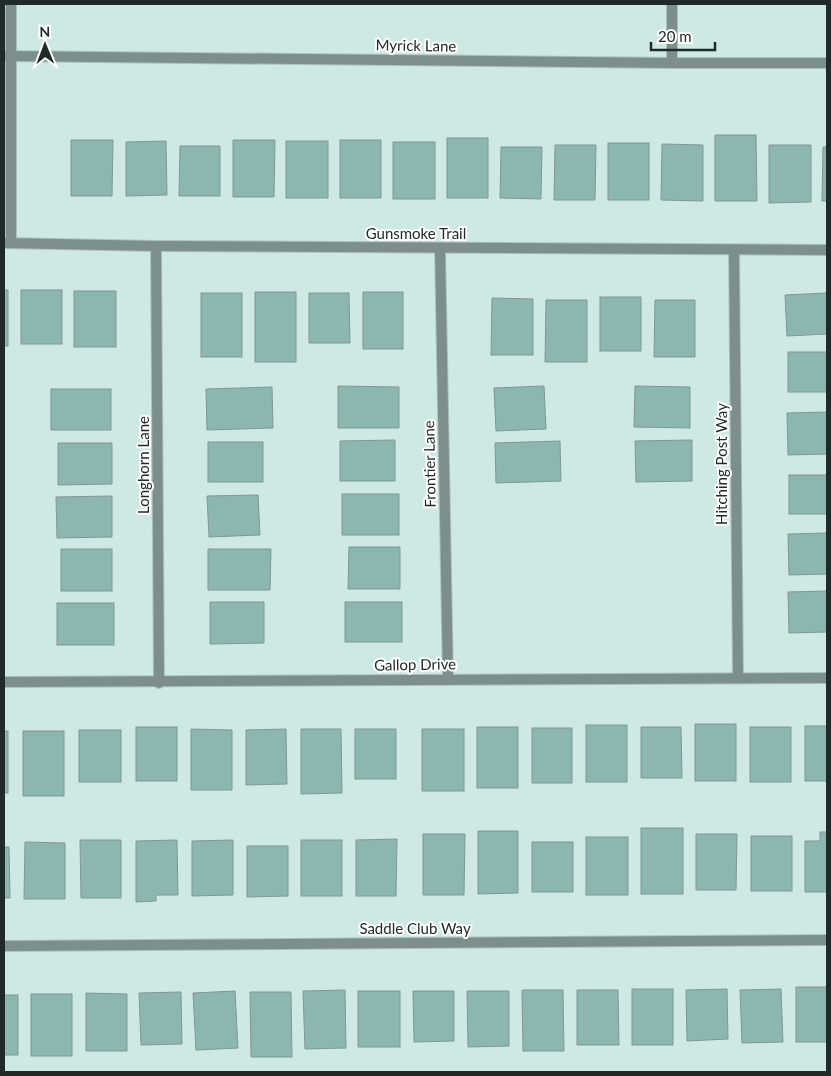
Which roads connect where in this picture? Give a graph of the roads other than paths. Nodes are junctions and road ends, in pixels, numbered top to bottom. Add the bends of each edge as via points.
1 (11, 4) edge
2 (672, 4) edge
3 (7, 56) edge
4 (672, 63) junction
5 (827, 63) edge
6 (7, 243) edge
7 (156, 246) junction
8 (440, 248) junction
9 (734, 250) junction
10 (827, 250) edge
11 (738, 678) junction
12 (827, 678) edge
13 (448, 679) junction
14 (4, 682) edge
15 (159, 683) junction
16 (827, 940) edge
17 (4, 946) edge

1 - 3 street
2 - 4 street
3 - 4 street, Myrick Lane
3 - 6 street
4 - 5 street, Myrick Lane
6 - 7 street, Gunsmoke Trail
7 - 8 street, Gunsmoke Trail
7 - 15 street, Longhorn Lane
8 - 9 street, Gunsmoke Trail
8 - 13 street, Frontier Lane
9 - 10 street, Gunsmoke Trail
9 - 11 street, Hitching Post Way
11 - 12 street, Gallop Drive
11 - 13 street, Gallop Drive
13 - 15 street, Gallop Drive
14 - 15 street, Gallop Drive
16 - 17 street, Saddle Club Way

